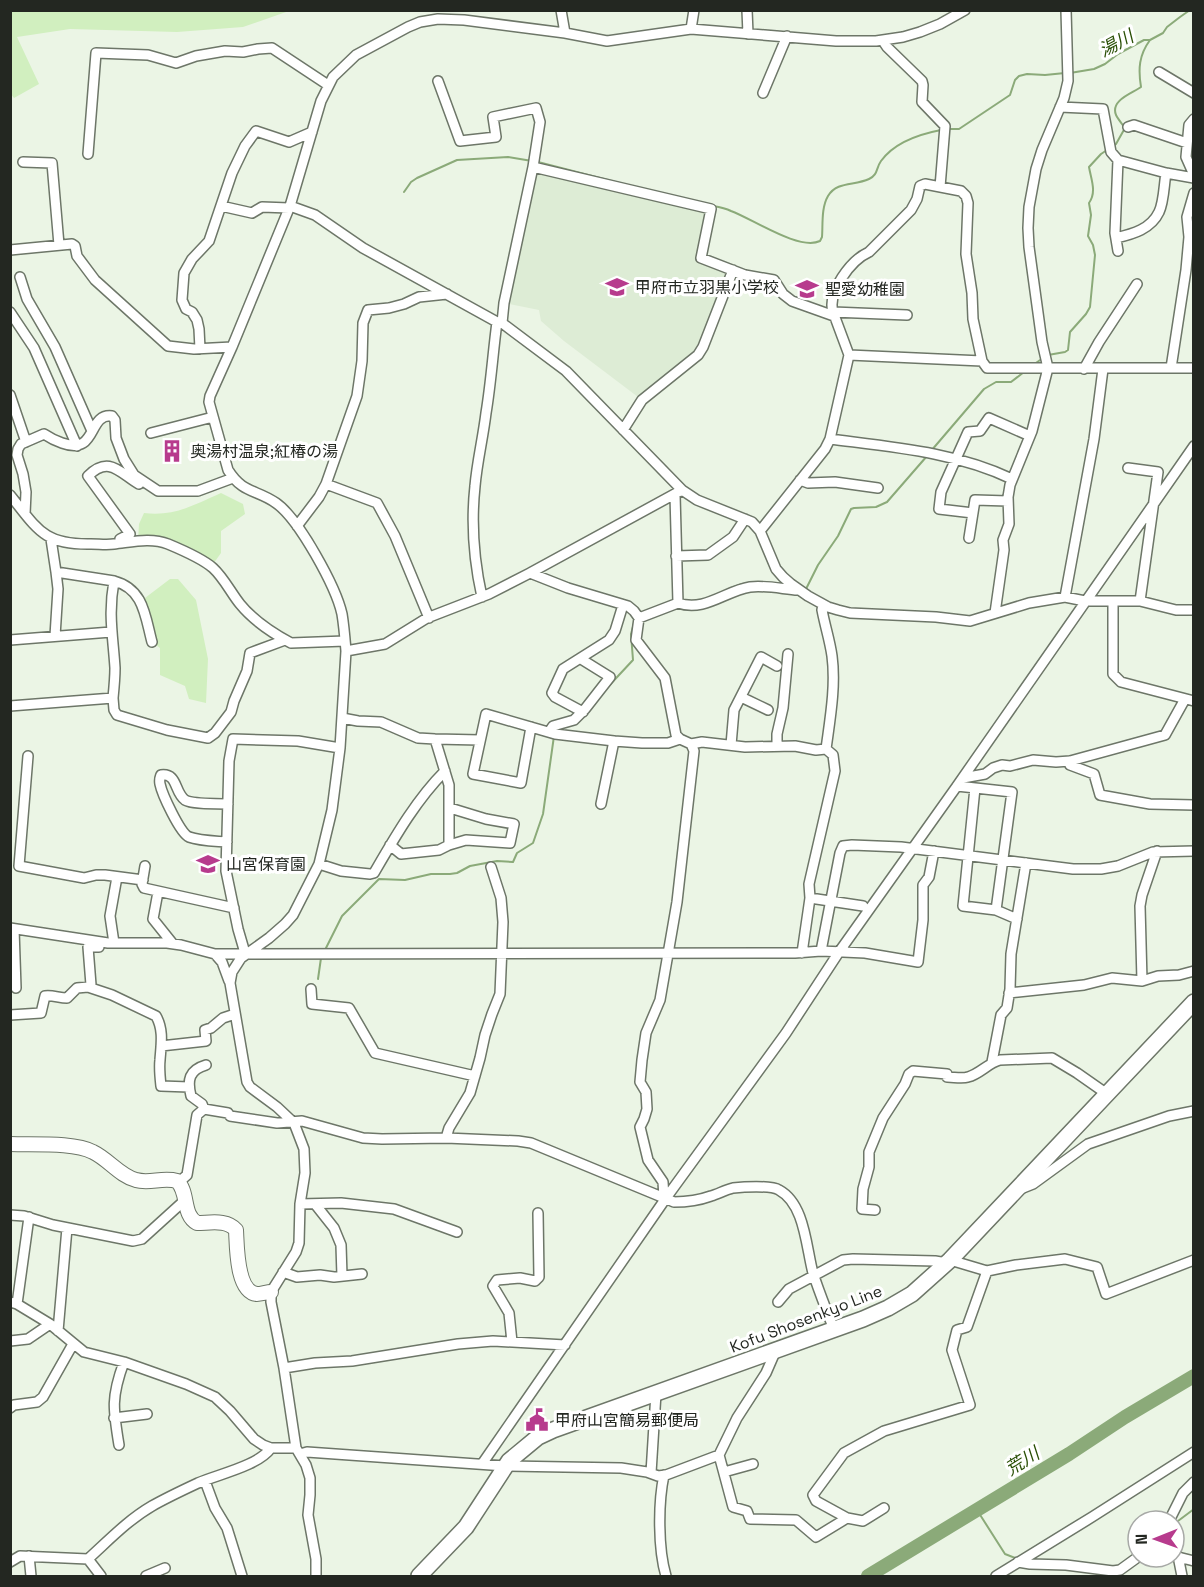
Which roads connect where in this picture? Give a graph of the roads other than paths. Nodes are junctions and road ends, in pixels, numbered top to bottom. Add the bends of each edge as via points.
1 (469, 10) edge
2 (561, 10) edge
3 (694, 10) edge
4 (747, 10) edge
5 (964, 10) edge
6 (1066, 10) edge
7 (464, 20) junction
8 (691, 29) junction
9 (565, 33) junction
10 (748, 34) junction
11 (787, 36) junction
12 (883, 41) junction
13 (1159, 72) dead end
14 (438, 81) dead end
15 (328, 85) junction
16 (762, 93) dead end
17 (1194, 93) edge
18 (1060, 106) junction
19 (1194, 119) edge
20 (1128, 127) dead end
21 (312, 132) junction
22 (1187, 144) junction
23 (88, 154) dead end
24 (1118, 160) junction
25 (23, 162) dead end
26 (533, 167) junction
27 (1166, 173) junction
28 (1194, 177) edge
29 (940, 187) junction
30 (1193, 195) edge
31 (221, 206) junction
32 (289, 207) junction
33 (1116, 238) junction
34 (59, 245) junction
35 (10, 250) edge
36 (1118, 251) dead end
37 (733, 270) junction
38 (20, 278) dead end
39 (1137, 284) dead end
40 (447, 294) junction
41 (10, 312) edge
42 (833, 314) junction
43 (907, 315) dead end
44 (499, 322) junction
45 (42, 325) junction
46 (24, 333) junction
47 (232, 348) junction
48 (200, 349) junction
49 (849, 355) junction
50 (982, 361) junction
51 (1048, 368) junction
52 (1171, 368) junction
53 (1084, 369) junction
54 (1102, 369) junction
55 (1194, 369) edge
56 (10, 394) edge
57 (213, 417) junction
58 (623, 430) junction
59 (92, 431) junction
60 (151, 433) dead end
61 (1030, 436) junction
62 (830, 439) junction
63 (26, 442) junction
64 (77, 446) junction
65 (1194, 446) edge
66 (956, 459) junction
67 (1128, 468) dead end
68 (233, 478) junction
69 (1012, 479) junction
70 (800, 480) junction
71 (327, 484) junction
72 (878, 488) dead end
73 (158, 490) junction
74 (679, 492) junction
75 (10, 495) edge
76 (1008, 501) junction
77 (1155, 501) junction
78 (973, 513) junction
79 (25, 514) junction
80 (745, 519) junction
81 (297, 526) junction
82 (760, 531) junction
83 (969, 538) dead end
84 (51, 539) junction
85 (113, 544) junction
86 (676, 556) junction
87 (56, 572) junction
88 (530, 573) junction
89 (114, 581) junction
90 (800, 591) junction
91 (482, 597) junction
92 (1065, 597) junction
93 (1085, 601) junction
94 (1140, 601) junction
95 (1113, 602) junction
96 (678, 603) junction
97 (623, 605) junction
98 (823, 605) junction
99 (1194, 610) edge
100 (995, 614) junction
101 (429, 618) junction
102 (639, 618) junction
103 (111, 632) junction
104 (55, 636) junction
105 (10, 640) edge
106 (285, 640) junction
107 (152, 642) dead end
108 (345, 646) junction
109 (788, 654) dead end
110 (581, 659) junction
111 (777, 666) dead end
112 (741, 697) junction
113 (114, 698) junction
114 (1189, 700) edge
115 (10, 706) edge
116 (768, 710) dead end
117 (583, 712) junction
118 (342, 718) junction
119 (531, 727) junction
120 (549, 732) junction
121 (680, 739) junction
122 (435, 740) junction
123 (480, 740) junction
124 (614, 741) junction
125 (691, 744) junction
126 (731, 745) junction
127 (777, 746) junction
128 (340, 748) junction
129 (826, 749) junction
130 (28, 756) dead end
131 (1070, 760) junction
132 (445, 771) junction
133 (960, 782) junction
134 (975, 788) junction
135 (228, 804) junction
136 (601, 804) dead end
137 (1194, 805) edge
138 (450, 808) junction
139 (227, 842) junction
140 (390, 845) junction
141 (448, 845) junction
142 (913, 849) junction
143 (934, 851) junction
144 (1157, 851) junction
145 (1194, 851) edge
146 (969, 856) junction
147 (1004, 860) junction
148 (1026, 863) junction
149 (319, 864) junction
150 (145, 866) dead end
151 (491, 867) dead end
152 (117, 877) junction
153 (142, 880) junction
154 (158, 892) junction
155 (810, 898) junction
156 (831, 900) junction
157 (863, 906) dead end
158 (234, 908) junction
159 (996, 910) junction
160 (1017, 919) junction
161 (12, 928) edge
162 (109, 943) junction
163 (173, 944) junction
164 (821, 951) junction
165 (802, 952) junction
166 (839, 952) junction
167 (248, 953) junction
168 (668, 953) junction
169 (215, 954) junction
170 (501, 954) junction
171 (1194, 971) edge
172 (1142, 981) junction
173 (230, 983) junction
174 (88, 987) junction
175 (16, 988) dead end
176 (310, 988) dead end
177 (1009, 993) junction
178 (1194, 1002) edge
179 (235, 1014) junction
180 (10, 1015) edge
181 (161, 1046) junction
182 (992, 1062) junction
183 (206, 1065) dead end
184 (475, 1076) junction
185 (189, 1087) junction
186 (1107, 1094) junction
187 (204, 1109) junction
188 (1194, 1111) edge
189 (294, 1123) junction
190 (446, 1138) junction
191 (10, 1144) edge
192 (179, 1182) junction
193 (1016, 1191) junction
194 (665, 1198) junction
195 (185, 1200) junction
196 (300, 1204) junction
197 (315, 1204) junction
198 (875, 1210) dead end
199 (538, 1213) dead end
200 (10, 1215) edge
201 (29, 1217) junction
202 (67, 1228) junction
203 (457, 1232) dead end
204 (1194, 1260) edge
205 (949, 1262) junction
206 (987, 1271) junction
207 (283, 1272) junction
208 (362, 1274) dead end
209 (814, 1275) junction
210 (342, 1276) junction
211 (271, 1292) junction
212 (778, 1302) dead end
213 (14, 1303) edge
214 (50, 1324) junction
215 (834, 1330) junction
216 (58, 1331) junction
217 (10, 1341) edge
218 (512, 1342) junction
219 (73, 1344) junction
220 (565, 1345) junction
221 (776, 1350) junction
222 (124, 1362) junction
223 (284, 1368) junction
224 (656, 1393) junction
225 (10, 1408) edge
226 (147, 1414) dead end
227 (114, 1418) junction
228 (119, 1445) dead end
229 (271, 1448) junction
230 (298, 1451) junction
231 (1194, 1452) edge
232 (719, 1455) junction
233 (482, 1464) junction
234 (753, 1464) dead end
235 (505, 1466) junction
236 (724, 1472) junction
237 (651, 1473) junction
238 (664, 1475) junction
239 (205, 1481) junction
240 (1194, 1482) edge
241 (884, 1508) dead end
242 (1175, 1509) edge
243 (847, 1518) junction
244 (29, 1556) junction
245 (88, 1559) junction
246 (10, 1562) edge
247 (1018, 1562) junction
248 (1126, 1566) edge
249 (165, 1568) dead end
250 (433, 1570) edge
251 (31, 1576) edge
252 (101, 1576) edge
253 (146, 1576) edge
254 (242, 1576) edge
255 (316, 1576) edge
256 (418, 1576) edge
257 (666, 1576) edge
258 (996, 1576) edge

1 - 7 street
2 - 9 street
3 - 8 street
4 - 10 street
5 - 12 street via 920,32
6 - 18 street via 1067,73
7 - 9 street
7 - 15 street via 438,19 408,27 356,55
8 - 9 street via 607,40
8 - 10 street
10 - 11 street
11 - 12 street
11 - 16 street
12 - 29 street via 922,81 922,102 945,130
13 - 17 street
14 - 26 street via 460,141 496,136 493,117 536,108 540,122
15 - 21 street
15 - 23 street via 272,48 225,51 176,63 148,55 96,53
18 - 24 street via 1103,109 1110,148
18 - 51 street via 1036,169 1028,228
19 - 22 street via 1189,125
20 - 22 street via 1134,125
21 - 31 street via 289,142 256,131 232,173
21 - 32 street
22 - 28 street via 1186,157
24 - 27 street
24 - 33 street
25 - 34 street via 52,163
26 - 37 street via 711,209 701,258
26 - 44 street
27 - 28 street
27 - 33 street via 1160,211 1147,227
29 - 42 street via 920,186 910,210 844,276 833,293
29 - 50 street via 961,191 968,203 966,254
30 - 52 street via 1187,217 1186,270
31 - 32 street via 252,213 261,207
31 - 48 street via 209,241 184,273 182,300 197,320
32 - 40 street via 315,215 363,248
32 - 47 street
33 - 36 street
34 - 35 street
34 - 48 street via 75,246 77,256 95,280 168,346
37 - 42 street via 774,280 792,301
37 - 58 street via 698,355 642,400
38 - 45 street
39 - 53 street
40 - 44 street
40 - 71 street via 368,310 363,322 357,396
41 - 46 street
42 - 43 street
42 - 49 street
44 - 58 street via 566,371
44 - 91 street via 474,487 477,575
45 - 46 street
45 - 59 street
46 - 64 street
47 - 48 street
47 - 57 street via 210,396
49 - 50 street
49 - 62 street
50 - 51 street via 987,368
51 - 53 street
51 - 61 street
52 - 54 street
52 - 55 street
53 - 54 street
54 - 92 street via 1094,439
56 - 63 street
57 - 60 street
57 - 68 street
58 - 74 street
59 - 64 street
59 - 73 street via 104,417 112,416 124,459 134,475
61 - 66 street via 989,418 980,430 968,432
61 - 69 street
62 - 66 street
62 - 70 street
63 - 64 street via 44,434
63 - 79 street via 17,455 24,474
65 - 77 street
66 - 69 street
66 - 78 street via 940,492 939,508
67 - 77 street via 1158,472
68 - 73 street via 198,490
68 - 81 street via 241,487 278,504
69 - 76 street
70 - 72 street
70 - 82 street
71 - 81 street
71 - 101 street via 377,503
73 - 85 street via 150,490 116,467 99,468 88,476 130,534
74 - 80 street
74 - 86 street
74 - 88 street
75 - 79 street
76 - 78 street via 975,500
76 - 100 street via 1009,524 1003,540
77 - 93 street
77 - 94 street
78 - 83 street
79 - 84 street
80 - 82 street
80 - 86 street via 734,537 708,555
81 - 108 street via 337,598
82 - 90 street via 776,569
84 - 85 street via 70,544
84 - 87 street
85 - 106 street via 145,540 166,543 211,567 243,607
86 - 96 street
87 - 89 street
87 - 104 street
88 - 91 street
88 - 97 street
89 - 103 street
89 - 107 street via 134,591 141,601
90 - 96 street via 753,587 699,606
90 - 98 street
91 - 101 street
92 - 93 street
92 - 100 street
93 - 95 street
93 - 133 street
94 - 95 street
94 - 99 street
95 - 114 street via 1113,674 1120,682
96 - 102 street
97 - 102 street
97 - 110 street via 609,640
98 - 100 street via 850,613 962,621
98 - 129 street via 833,674
101 - 108 street via 385,644
102 - 121 street via 636,640 665,678
103 - 104 street
103 - 113 street
104 - 105 street
106 - 108 street
106 - 113 street via 250,653 231,712 208,738 117,715
108 - 118 street
109 - 127 street
110 - 117 street via 610,677
110 - 117 street via 563,669 552,693
111 - 112 street via 761,657
112 - 116 street
112 - 126 street via 734,710
113 - 115 street
114 - 131 street via 1165,735
117 - 120 street via 574,720 553,726
118 - 122 street via 381,722 418,738
118 - 128 street
119 - 120 street
119 - 123 street via 486,714
119 - 123 street via 521,783 473,774
120 - 124 street
121 - 124 street
121 - 125 street
122 - 123 street
122 - 132 street
124 - 136 street
125 - 126 street
125 - 168 street via 694,759
126 - 127 street
127 - 129 street
128 - 135 street via 298,741 233,739
128 - 149 street via 332,810
129 - 155 street via 832,755 835,771 809,884
130 - 152 street via 19,866 84,878
131 - 133 street via 1002,765
131 - 137 street via 1070,765 1094,774 1100,795 1150,804
132 - 138 street
132 - 140 street via 429,787
133 - 134 street
133 - 142 street
134 - 146 street
134 - 147 street via 1012,792
135 - 139 street
135 - 139 street via 184,799 174,779 161,774 159,777 171,811 185,834
138 - 141 street
138 - 141 street via 514,824 510,843 466,840
139 - 158 street via 226,871
140 - 141 street via 401,854 439,850
140 - 149 street via 374,873 341,871
142 - 143 street
142 - 156 street via 843,846
142 - 166 street
143 - 146 street
143 - 166 street via 929,878 923,885 918,962
144 - 145 street
144 - 148 street via 1101,869
144 - 172 street via 1140,906
146 - 147 street
146 - 159 street via 963,906
147 - 148 street
147 - 159 street
148 - 160 street
149 - 167 street via 293,915
150 - 153 street
151 - 170 street via 504,922
152 - 153 street
152 - 162 street
153 - 154 street via 144,888
154 - 158 street
154 - 163 street via 153,919
155 - 156 street
155 - 165 street
156 - 157 street
156 - 164 street
158 - 167 street
159 - 160 street
160 - 177 street
161 - 162 street
161 - 175 street
162 - 163 street
162 - 174 street via 88,947 92,982
163 - 169 street
164 - 165 street
164 - 166 street
165 - 168 street
166 - 194 street via 786,1033
167 - 169 street
167 - 170 street
167 - 173 street via 232,972
168 - 170 street
168 - 194 street via 660,1000 646,1033 640,1082 646,1092 647,1109 640,1127 648,1161 663,1182
169 - 173 street
170 - 184 street via 500,994
171 - 172 street
172 - 177 street via 1112,978
173 - 179 street
174 - 180 street via 77,988 67,998 45,996 41,1013
174 - 181 street via 156,1016
176 - 184 street via 312,1004 350,1008 375,1053
177 - 182 street
178 - 186 main road, Kofu Shosenkyo Line
179 - 181 street via 205,1030 206,1041
179 - 189 street via 247,1082
181 - 185 street via 161,1086
182 - 186 street via 1052,1058
182 - 198 street via 968,1077 913,1071 909,1074 883,1118 869,1152 862,1209
183 - 185 street via 195,1069
184 - 190 street
185 - 187 street via 191,1096
186 - 193 main road, Kofu Shosenkyo Line
187 - 189 street
187 - 192 street via 197,1115 187,1175
188 - 193 street via 1088,1144 1033,1184
189 - 190 street via 363,1138
189 - 196 street via 304,1149
190 - 194 street via 531,1143
191 - 192 street via 82,1148 96,1153 132,1179
192 - 195 street
193 - 205 main road, Kofu Shosenkyo Line
194 - 209 street via 682,1202 733,1188 780,1190 800,1216
194 - 220 street
195 - 202 street via 138,1240
195 - 211 street via 194,1222 225,1223 236,1230 244,1284 256,1294
196 - 197 street
196 - 207 street via 296,1252
197 - 203 street via 394,1209
197 - 210 street via 334,1228 341,1245
199 - 218 street via 539,1277 535,1281 497,1280 493,1286 509,1313
200 - 201 street
201 - 202 street
201 - 213 street
202 - 216 street
204 - 206 street via 1106,1294 1097,1268 1065,1259
205 - 206 street
205 - 209 street via 853,1259
205 - 215 main road, Kofu Shosenkyo Line via 912,1294
206 - 243 street via 967,1327 957,1330 952,1350 970,1405 884,1431 844,1453 813,1495 816,1501
207 - 210 street via 297,1276
207 - 211 street
208 - 210 street
209 - 212 street via 789,1289
209 - 215 street
211 - 223 street
213 - 214 street
214 - 216 street
214 - 217 street via 28,1339
215 - 221 main road, Kofu Shosenkyo Line
216 - 219 street
218 - 220 street
218 - 223 street via 458,1344
219 - 222 street via 84,1352
219 - 225 street via 43,1397
220 - 233 street
221 - 224 main road, Kofu Shosenkyo Line
221 - 232 street
222 - 227 street via 115,1390
222 - 229 street via 215,1397 254,1439
223 - 230 street
224 - 235 main road, Kofu Shosenkyo Line via 538,1437
224 - 237 street
226 - 227 street
227 - 228 street
229 - 230 street
229 - 239 street via 252,1463
230 - 233 street
230 - 255 street via 310,1478 308,1515
231 - 247 street
232 - 236 street
232 - 238 street
233 - 235 street
234 - 236 street
235 - 237 street via 621,1468
235 - 250 main road, Kofu Shosenkyo Line
236 - 243 street via 733,1507 747,1511 750,1519 796,1520 816,1537
237 - 238 street
238 - 257 street via 660,1508
239 - 245 street via 152,1506
239 - 254 street
240 - 242 street via 1183,1492
241 - 243 street via 863,1521
244 - 245 street
244 - 246 street
244 - 251 street
245 - 252 street
247 - 248 street via 1113,1571
247 - 258 street
249 - 253 street
250 - 256 main road, Kofu Shosenkyo Line

